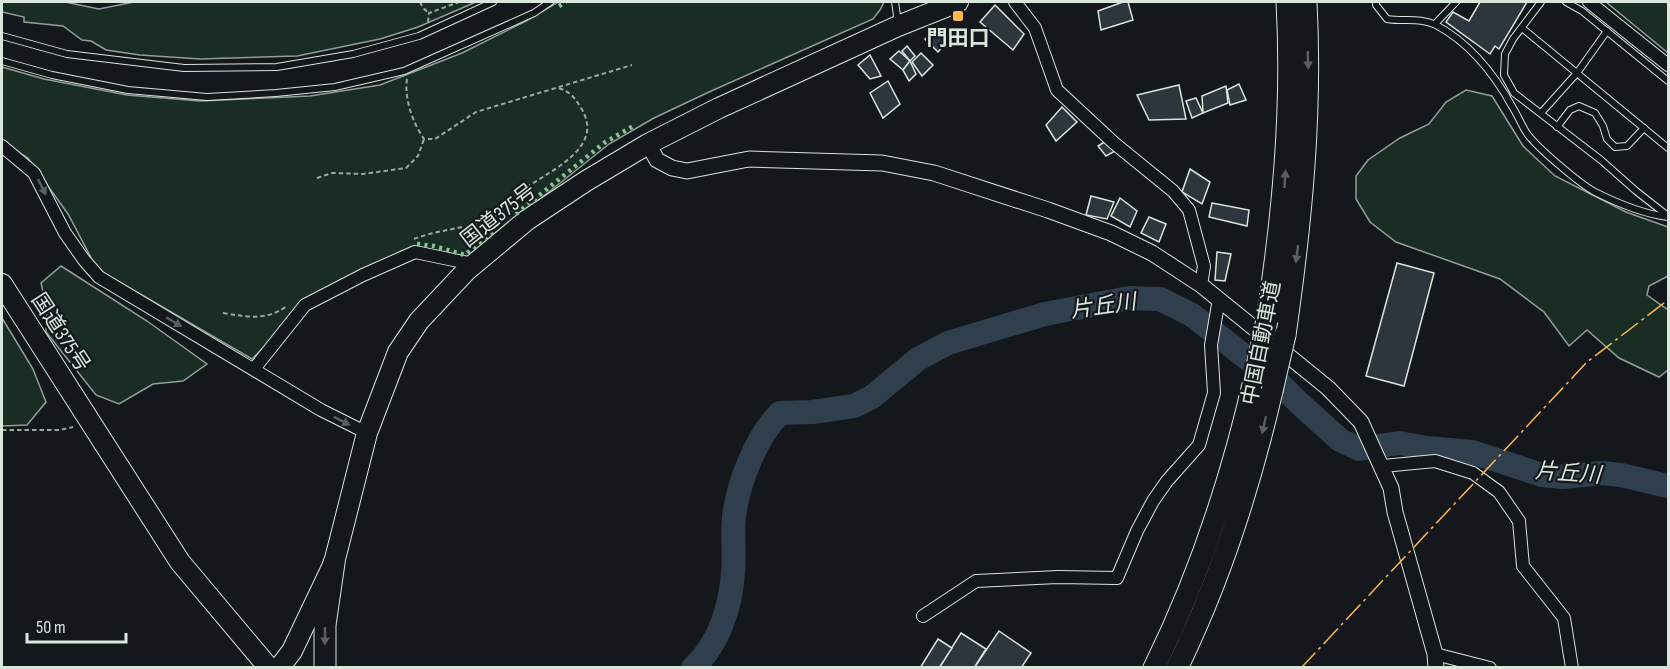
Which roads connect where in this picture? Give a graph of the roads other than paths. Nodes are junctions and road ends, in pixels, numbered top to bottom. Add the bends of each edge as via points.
1 (494, 2) edge
2 (550, 2) edge
3 (895, 2) edge
4 (958, 2) edge
5 (1015, 2) edge
6 (1287, 2) edge
7 (1306, 2) edge
8 (1376, 2) edge
9 (1456, 2) edge
10 (1541, 2) edge
11 (1566, 2) edge
12 (1589, 2) edge
13 (1435, 24) junction
14 (898, 26) junction
15 (1522, 28) junction
16 (1606, 31) junction
17 (2, 36) edge
18 (2, 61) edge
19 (1668, 65) edge
20 (1577, 73) junction
21 (1668, 81) edge
22 (1541, 113) junction
23 (1557, 127) junction
24 (1644, 128) junction
25 (648, 144) junction
26 (2, 146) edge
27 (1668, 148) edge
28 (1668, 216) edge
29 (474, 264) junction
30 (2, 284) edge
31 (1201, 285) junction
32 (1219, 299) junction
33 (254, 369) junction
34 (367, 433) junction
35 (1242, 437) junction
36 (1257, 458) junction
37 (1383, 466) junction
38 (334, 563) junction
39 (923, 616) dead end
40 (1435, 661) edge
41 (269, 668) edge
42 (279, 668) edge
43 (325, 668) edge
44 (1143, 668) edge
45 (1154, 668) edge
46 (1177, 668) edge
47 (1189, 668) edge
48 (1490, 668) edge
49 (1572, 668) edge

1 - 17 lane via 428,32 353,54 277,67 184,68 67,54
2 - 18 lane via 534,13 411,68 335,87 207,97 128,90
3 - 14 lane
4 - 14 highway, 国道375号
5 - 31 street via 1035,28 1057,90 1173,191 1189,210 1204,266
35 -> 6 highway, 中国自動車道, bridge via 1268,320 1280,237 1289,88
7 -> 36 highway, 中国自動車道, bridge via 1306,158 1297,254 1285,335
8 - 13 lane via 1387,19 1417,19
9 - 13 lane
10 - 15 lane
11 - 16 lane
12 - 19 street
13 - 28 lane via 1462,42 1485,65 1527,134 1551,158 1594,191 1652,215
14 - 25 highway, 国道375号
15 - 20 lane
15 - 22 lane via 1505,54 1504,75 1514,93
16 - 20 lane
16 - 21 lane
20 - 22 lane
20 - 24 lane
22 - 23 lane
23 - 24 lane via 1570,110 1579,106 1595,113 1615,147 1627,146
23 - 28 lane
24 - 27 lane
25 - 29 highway, 国道375号 via 527,220
25 - 31 street via 657,160 687,171 749,159 882,163 934,173 1111,233 1152,253
26 -> 33 street via 34,173 65,233 99,277
29 - 33 street via 415,252 363,275 305,305
29 - 34 highway, 国道375号 via 419,321 398,352
30 - 41 highway, 国道375号 via 180,562
31 - 32 street
32 - 37 street via 1361,422
32 - 39 street via 1211,345 1214,393 1199,445 1153,501 1117,578 976,581
33 -> 34 street
34 - 38 highway, 国道375号
35 - 44 highway via 1179,596
35 - 45 highway, 中国自動車道 via 1187,597
36 - 46 highway, 中国自動車道 via 1232,534
36 - 47 highway via 1241,520
37 - 40 street
37 - 49 street via 1435,461 1473,473 1499,492 1519,521 1523,566 1564,618
38 - 42 highway, 国道375号 via 292,651
38 -> 43 highway via 325,625
40 - 48 street

